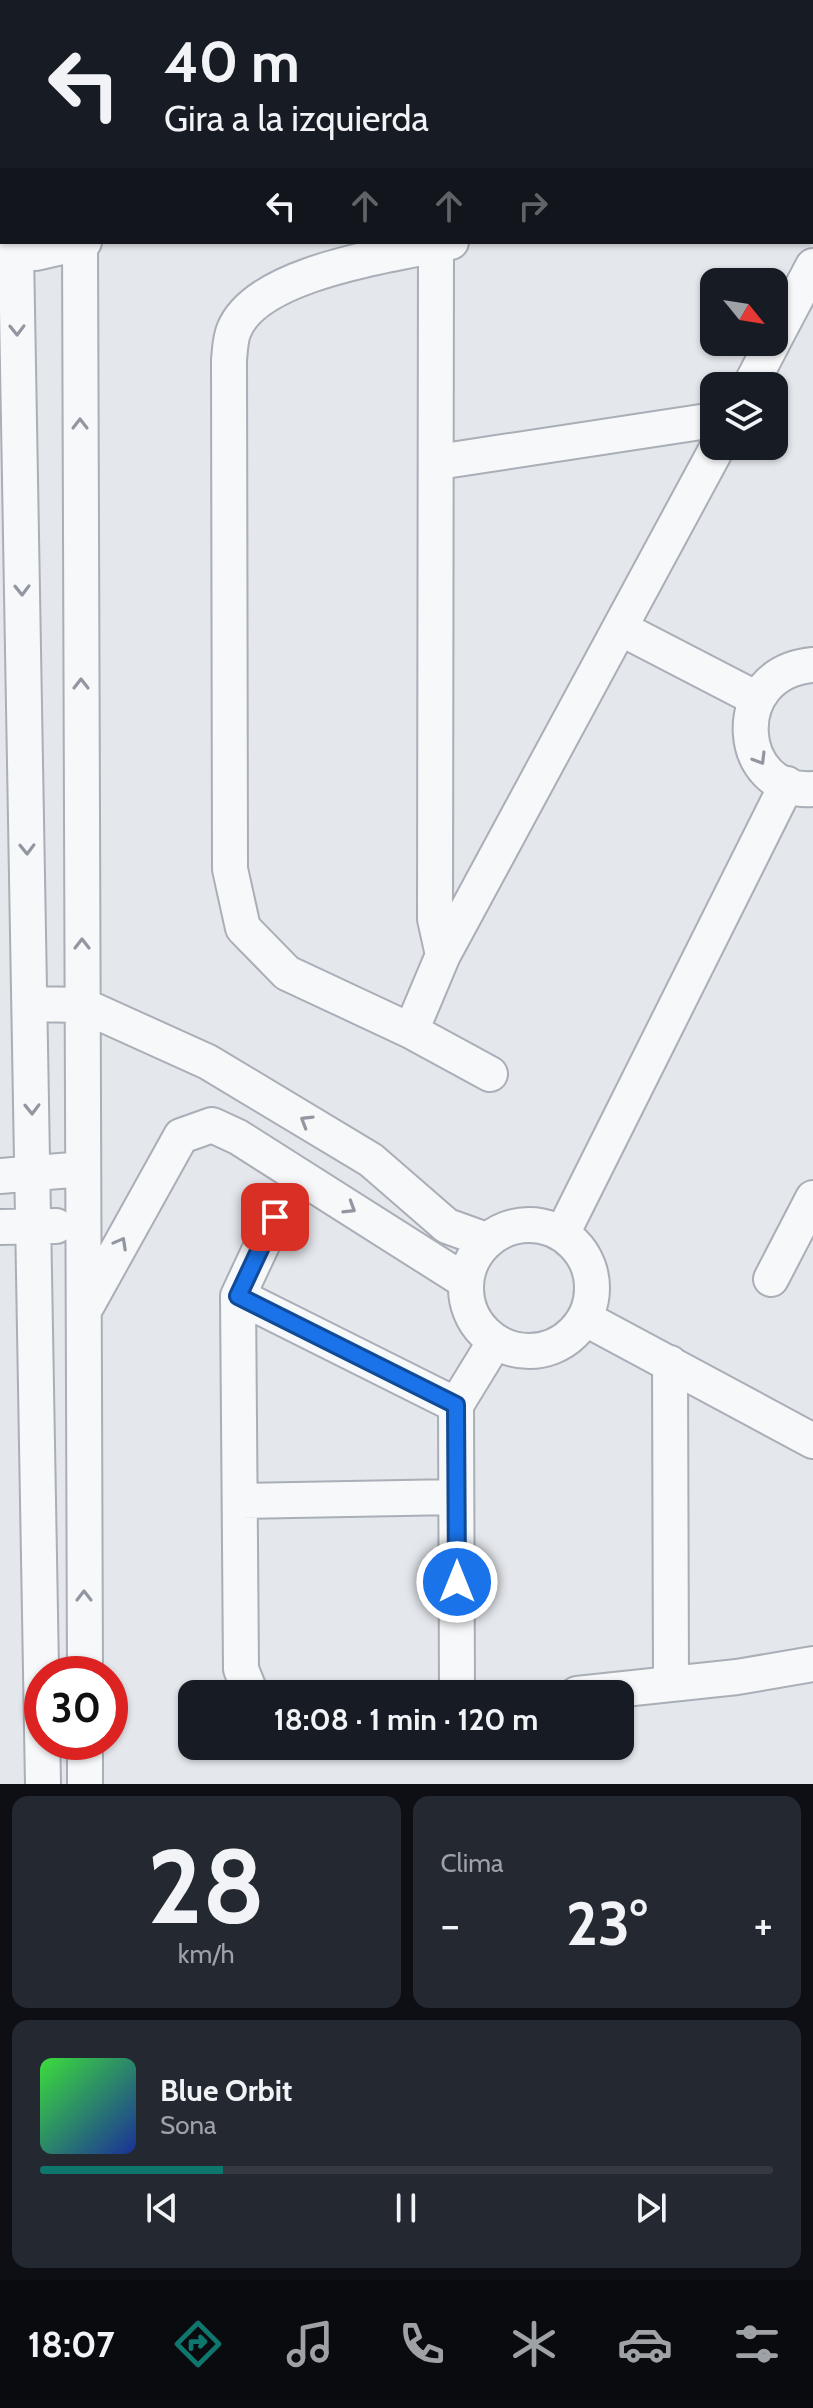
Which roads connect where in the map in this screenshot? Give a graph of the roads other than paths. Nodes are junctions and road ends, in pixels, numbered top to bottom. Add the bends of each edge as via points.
1 (77, 244) edge
2 (82, 244) edge
3 (444, 244) edge
4 (8, 250) edge
5 (813, 266) edge
6 (788, 314) edge
7 (700, 422) edge
8 (710, 460) edge
9 (438, 462) junction
10 (620, 628) junction
11 (813, 665) edge
12 (757, 699) junction
13 (800, 786) edge
14 (443, 955) junction
15 (30, 1004) junction
16 (82, 1005) junction
17 (411, 1031) junction
18 (490, 1074) dead end
19 (83, 1169) junction
20 (17, 1174) edge
21 (812, 1202) edge
22 (275, 1217) dead end
23 (83, 1225) junction
24 (34, 1226) junction
25 (0, 1227) edge
26 (563, 1232) junction
27 (486, 1240) junction
28 (771, 1279) dead end
29 (465, 1281) junction
30 (238, 1296) junction
31 (83, 1311) junction
32 (586, 1319) junction
33 (494, 1343) junction
34 (670, 1363) junction
35 (456, 1405) junction
36 (813, 1441) edge
37 (456, 1497) junction
38 (240, 1501) junction
39 (85, 1656) edge
40 (813, 1664) edge
41 (245, 1680) edge
42 (457, 1680) edge
43 (671, 1684) junction
44 (634, 1688) edge
45 (85, 1760) edge
46 (43, 1784) edge
47 (85, 1784) edge

1 - 4 street via 36,253
16 -> 2 street
3 - 9 street
3 - 17 street via 294,280 268,292 234,330 229,360 230,869 235,902 243,928 287,973
4 -> 15 street
5 - 6 street
7 - 9 street
8 - 10 street
9 - 14 street via 435,919
10 - 12 street
10 - 14 street
11 - 12 street via 776,675
12 -> 13 street via 749,732 755,753 767,771
13 - 26 street
14 - 17 street
15 - 16 street
15 -> 20 street
16 - 19 street
27 -> 16 street via 447,1226 371,1160 208,1062
17 - 18 street
19 - 20 street
19 - 23 street
20 - 24 street
21 - 28 street
22 - 30 street
23 - 24 street
23 - 31 street
24 - 25 street
24 - 46 street
26 - 27 street via 537,1224 509,1226
26 - 32 street via 588,1266 593,1287
27 - 29 street via 471,1259
31 -> 29 street via 181,1136 212,1125
29 - 33 street via 467,1305 477,1327
30 - 35 street
30 - 38 street
39 -> 31 street
32 - 33 street via 561,1344 528,1353
32 - 34 street
33 - 35 street
34 - 36 street
34 - 43 street
35 - 37 street
37 - 38 street
37 - 42 street
38 - 41 street via 241,1669
40 - 43 street
43 - 44 street
45 - 47 street

